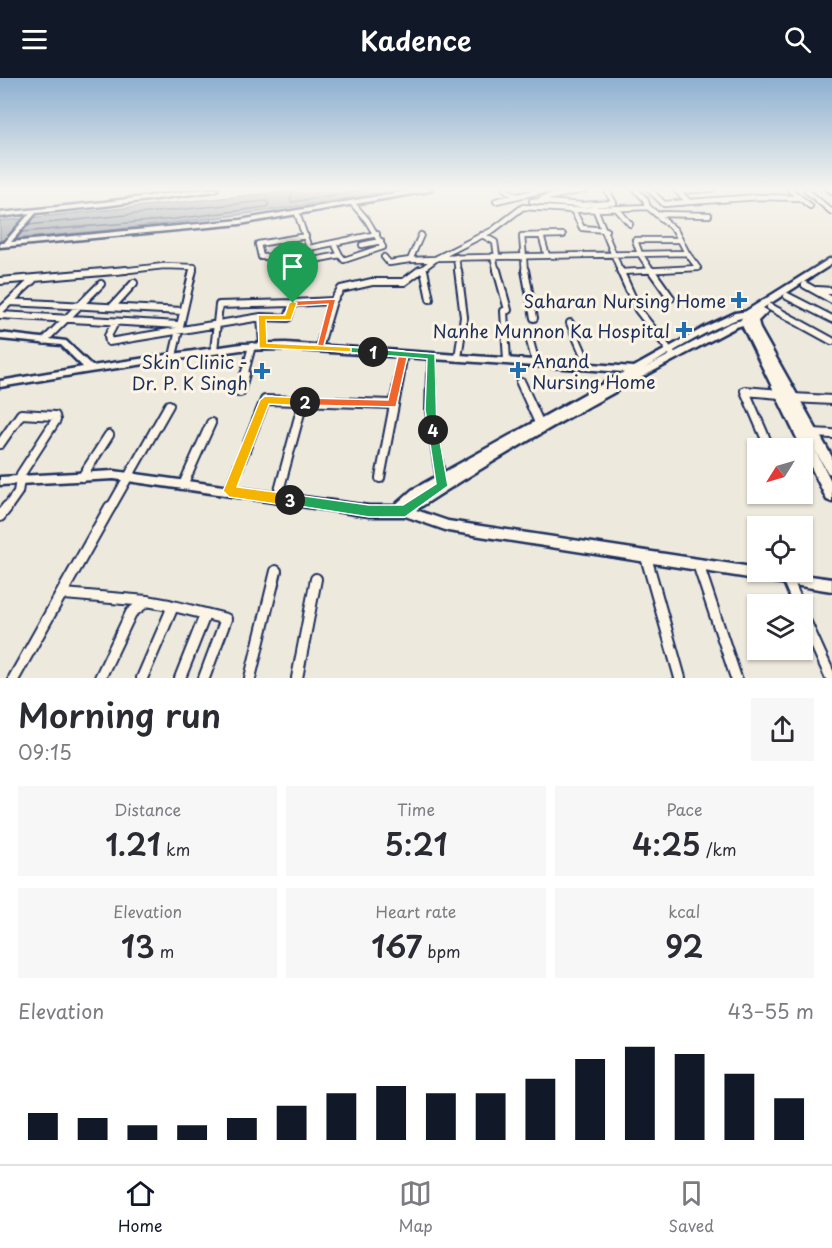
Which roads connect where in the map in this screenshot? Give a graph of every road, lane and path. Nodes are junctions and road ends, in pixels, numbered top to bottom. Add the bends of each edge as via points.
1 (29, 217) edge
2 (272, 217) edge
3 (299, 217) edge
4 (363, 217) edge
5 (508, 217) edge
6 (576, 217) edge
7 (600, 217) edge
8 (625, 217) edge
9 (660, 217) edge
10 (630, 224) dead end
11 (606, 230) junction
12 (377, 234) junction
13 (482, 234) junction
14 (421, 235) dead end
15 (541, 235) junction
16 (564, 235) dead end
17 (306, 236) junction
18 (358, 238) junction
19 (680, 240) junction
20 (381, 241) junction
21 (334, 243) junction
22 (3, 244) edge
23 (362, 245) junction
24 (309, 248) junction
25 (0, 250) edge
26 (366, 251) junction
27 (687, 253) junction
28 (612, 254) junction
29 (640, 254) junction
30 (310, 255) junction
31 (340, 255) junction
32 (384, 256) dead end
33 (495, 256) junction
34 (522, 256) junction
35 (547, 256) junction
36 (456, 257) junction
37 (436, 258) junction
38 (410, 260) junction
39 (832, 261) edge
40 (424, 268) junction
41 (832, 268) edge
42 (620, 270) junction
43 (650, 270) junction
44 (33, 280) junction
45 (0, 281) edge
46 (134, 283) dead end
47 (101, 284) dead end
48 (805, 285) junction
49 (814, 290) junction
50 (832, 291) edge
51 (787, 296) junction
52 (671, 298) dead end
53 (430, 299) dead end
54 (832, 300) edge
55 (333, 301) junction
56 (10, 302) junction
57 (293, 303) junction
58 (80, 306) junction
59 (770, 307) junction
60 (112, 308) junction
61 (182, 311) junction
62 (0, 313) edge
63 (261, 317) junction
64 (534, 318) dead end
65 (749, 318) junction
66 (65, 319) junction
67 (832, 319) edge
68 (570, 322) dead end
69 (115, 324) junction
70 (215, 324) junction
71 (179, 329) junction
72 (528, 334) dead end
73 (0, 336) edge
74 (44, 341) junction
75 (832, 341) edge
76 (252, 346) junction
77 (263, 346) junction
78 (319, 348) junction
79 (214, 350) junction
80 (672, 353) junction
81 (404, 354) junction
82 (432, 356) junction
83 (173, 357) junction
84 (458, 358) junction
85 (507, 361) junction
86 (536, 363) junction
87 (590, 367) junction
88 (90, 369) junction
89 (638, 372) junction
90 (521, 383) dead end
91 (0, 384) edge
92 (240, 392) dead end
93 (780, 394) junction
94 (793, 398) junction
95 (832, 400) edge
96 (303, 402) junction
97 (392, 404) junction
98 (169, 405) dead end
99 (211, 423) dead end
100 (541, 426) junction
101 (812, 433) junction
102 (832, 434) edge
103 (109, 435) dead end
104 (765, 438) edge
105 (0, 444) edge
106 (832, 469) edge
107 (82, 477) junction
108 (126, 477) junction
109 (380, 478) dead end
110 (21, 480) junction
111 (0, 481) edge
112 (441, 483) junction
113 (183, 485) junction
114 (229, 491) junction
115 (832, 496) edge
116 (278, 498) junction
117 (400, 511) junction
118 (0, 516) edge
119 (646, 557) junction
120 (698, 564) junction
121 (276, 571) dead end
122 (747, 572) edge
123 (316, 579) dead end
124 (813, 582) edge
125 (832, 585) edge
126 (64, 594) junction
127 (147, 601) junction
128 (169, 605) junction
129 (205, 615) junction
130 (813, 638) edge
131 (14, 678) edge
132 (100, 678) edge
133 (142, 678) edge
134 (180, 678) edge
135 (204, 678) edge
136 (250, 678) edge
137 (297, 678) edge
138 (680, 678) edge
139 (736, 678) edge
140 (831, 678) edge

1 - 22 street
2 - 22 street
3 - 17 street
4 - 12 street
5 - 13 street
6 - 11 street via 582,228
7 - 11 street
8 - 10 street
9 - 19 street
11 - 28 street
12 - 18 street
12 - 20 street
13 - 33 street via 496,243
13 - 37 street
14 - 38 street
15 - 16 street
15 - 34 street via 522,236
15 - 35 street
17 - 24 street
17 - 30 street via 258,244 261,257
18 - 21 street
18 - 23 street
19 - 27 street
19 - 29 street via 635,240
20 - 23 street
20 - 26 street via 383,247
21 - 24 street
21 - 31 street
22 - 25 street
23 - 26 street
24 - 30 street
26 - 31 street via 344,260
27 - 29 street
27 - 43 street via 698,268
28 - 29 street
28 - 35 street
28 - 42 street
29 - 43 street
30 - 31 street via 314,260
32 - 38 street via 389,263
33 - 34 street
33 - 36 street
33 - 85 street via 508,310 504,311
34 - 35 street
34 - 64 street
36 - 37 street
36 - 84 street via 464,316
37 - 38 street
37 - 40 street
39 - 65 main road
40 - 53 street
40 - 55 street via 404,282 372,282 341,289
41 - 48 main road
42 - 43 street
42 - 80 street via 638,310
43 - 52 street
44 - 45 street
44 - 56 street
44 - 61 street via 191,266 194,267
46 - 60 street
47 - 58 street
48 - 49 street
48 - 51 main road
49 - 50 street
49 - 54 street
51 - 59 main road
51 - 67 street
55 - 57 street
55 - 78 street
56 - 58 street
56 - 62 street
57 - 63 street via 288,318
57 - 70 street via 219,305
58 - 60 street
58 - 66 street
59 - 65 main road
59 - 75 street
60 - 61 street
61 - 71 street
62 - 66 street
63 - 70 street
63 - 77 street
65 - 80 street via 719,323
65 - 93 main road
65 - 94 main road
66 - 69 street
66 - 74 street
68 - 87 street
69 - 71 street
69 - 71 street via 109,342
70 - 71 street
70 - 79 street
71 - 83 street
72 - 86 street
73 - 74 street
74 - 88 street via 63,343
76 - 77 street
76 - 79 street
76 - 92 street
77 - 78 street
78 - 81 street
79 - 83 street
80 - 89 street
81 - 82 street
81 - 97 street
82 - 84 street
82 - 112 street via 430,410
83 - 88 street
84 - 85 street
85 - 86 street
86 - 87 street
87 - 89 street
88 - 91 street
89 - 100 street
90 - 100 street
93 - 104 street via 745,391
93 - 115 main road
94 - 95 street
94 - 101 main road
96 - 97 street
96 - 114 street via 265,400
96 - 116 street
97 - 109 street
98 - 108 street
99 - 113 street
100 - 112 street
101 - 102 street
101 - 106 main road
103 - 107 street
105 - 110 street via 21,414 55,416
107 - 108 street
107 - 110 street
108 - 113 street
108 - 126 street
110 - 111 street
110 - 118 street via 15,498
112 - 117 street
113 - 114 street
114 - 116 street
116 - 117 street via 369,511
117 - 119 street via 448,526
119 - 120 street
119 - 138 street
120 - 122 street
120 - 139 street
121 - 136 street
123 - 137 street
124 - 125 street
126 - 127 street
126 - 131 street
127 - 128 street
127 - 132 street via 131,613
128 - 129 street
128 - 133 street via 171,611
129 - 134 street
129 - 135 street via 225,619
130 - 140 street

